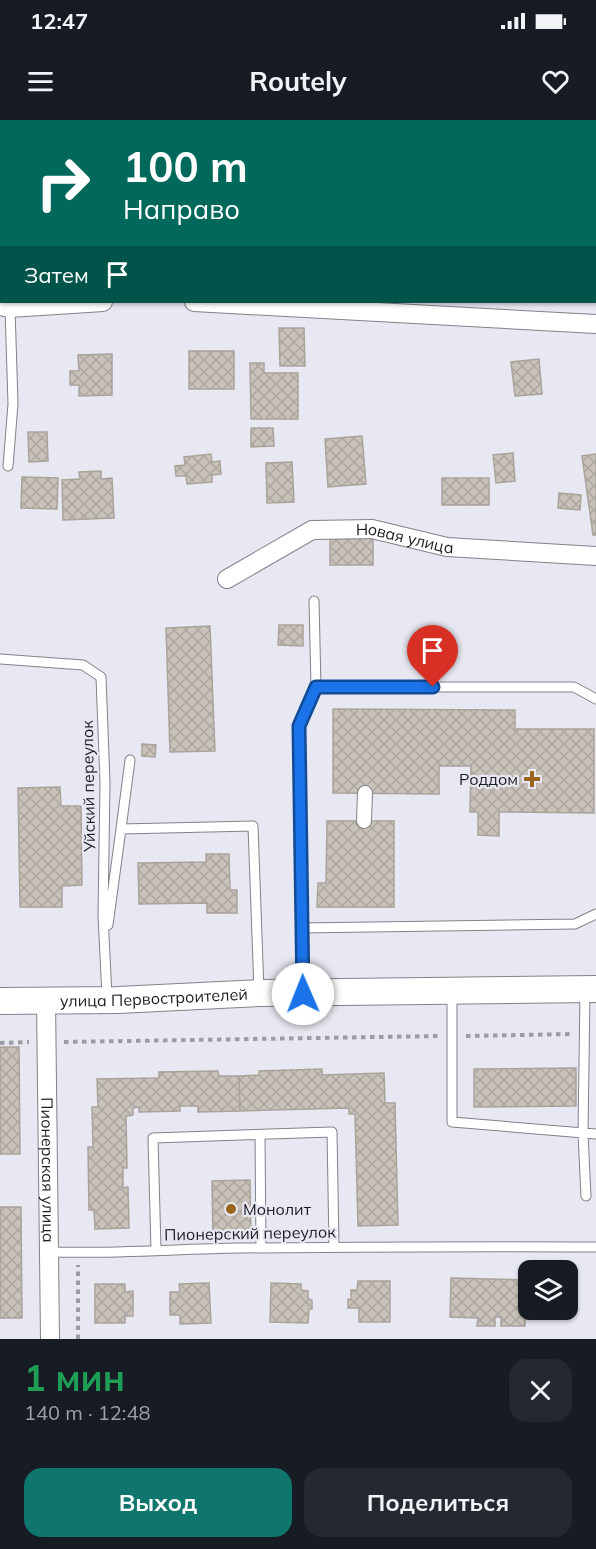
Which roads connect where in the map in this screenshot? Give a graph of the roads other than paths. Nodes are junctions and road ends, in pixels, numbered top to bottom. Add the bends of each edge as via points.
1 (84, 303) edge
2 (212, 303) edge
3 (5, 307) edge
4 (596, 324) edge
5 (8, 466) dead end
6 (596, 556) edge
7 (227, 579) dead end
8 (314, 601) dead end
9 (0, 659) edge
10 (316, 687) junction
11 (596, 699) edge
12 (130, 760) dead end
13 (365, 793) dead end
14 (364, 821) dead end
15 (121, 829) junction
16 (596, 914) edge
17 (301, 927) junction
18 (105, 951) junction
19 (591, 989) edge
20 (452, 992) junction
21 (259, 993) junction
22 (303, 994) junction
23 (0, 1000) edge
24 (46, 1000) junction
25 (107, 1000) junction
26 (585, 1038) junction
27 (596, 1041) edge
28 (583, 1134) junction
29 (596, 1134) edge
30 (260, 1135) junction
31 (586, 1196) dead end
32 (334, 1247) junction
33 (596, 1247) edge
34 (261, 1248) junction
35 (156, 1250) junction
36 (48, 1252) junction
37 (50, 1339) edge

1 - 3 street
2 - 4 street
3 - 5 lane via 14,404
6 - 7 street, Новая улица via 447,547 372,529 312,530
8 - 10 lane
9 - 18 lane, Уйский переулок via 83,665 101,677
10 - 11 lane via 574,687
10 - 17 lane via 299,726
12 - 15 lane
13 - 14 street
15 - 18 lane
15 - 21 lane via 253,826
16 - 17 lane via 575,924
17 - 22 lane
18 - 25 lane, Уйский переулок
19 - 20 main road, улица Первостроителей
19 - 26 lane
20 - 22 main road, улица Первостроителей
20 - 28 lane via 452,1122
21 - 22 main road, улица Первостроителей
21 - 25 main road, улица Первостроителей
23 - 24 main road, улица Первостроителей
24 - 25 main road, улица Первостроителей
24 - 36 street, Пионерская улица
26 - 27 lane
26 - 28 lane
28 - 29 lane
28 - 31 lane
30 - 32 lane via 332,1132
30 - 34 lane
30 - 35 lane via 153,1138
32 - 33 lane, Пионерский переулок
32 - 34 lane, Пионерский переулок
34 - 35 lane, Пионерский переулок
35 - 36 lane, Пионерский переулок
36 - 37 street, Пионерская улица

